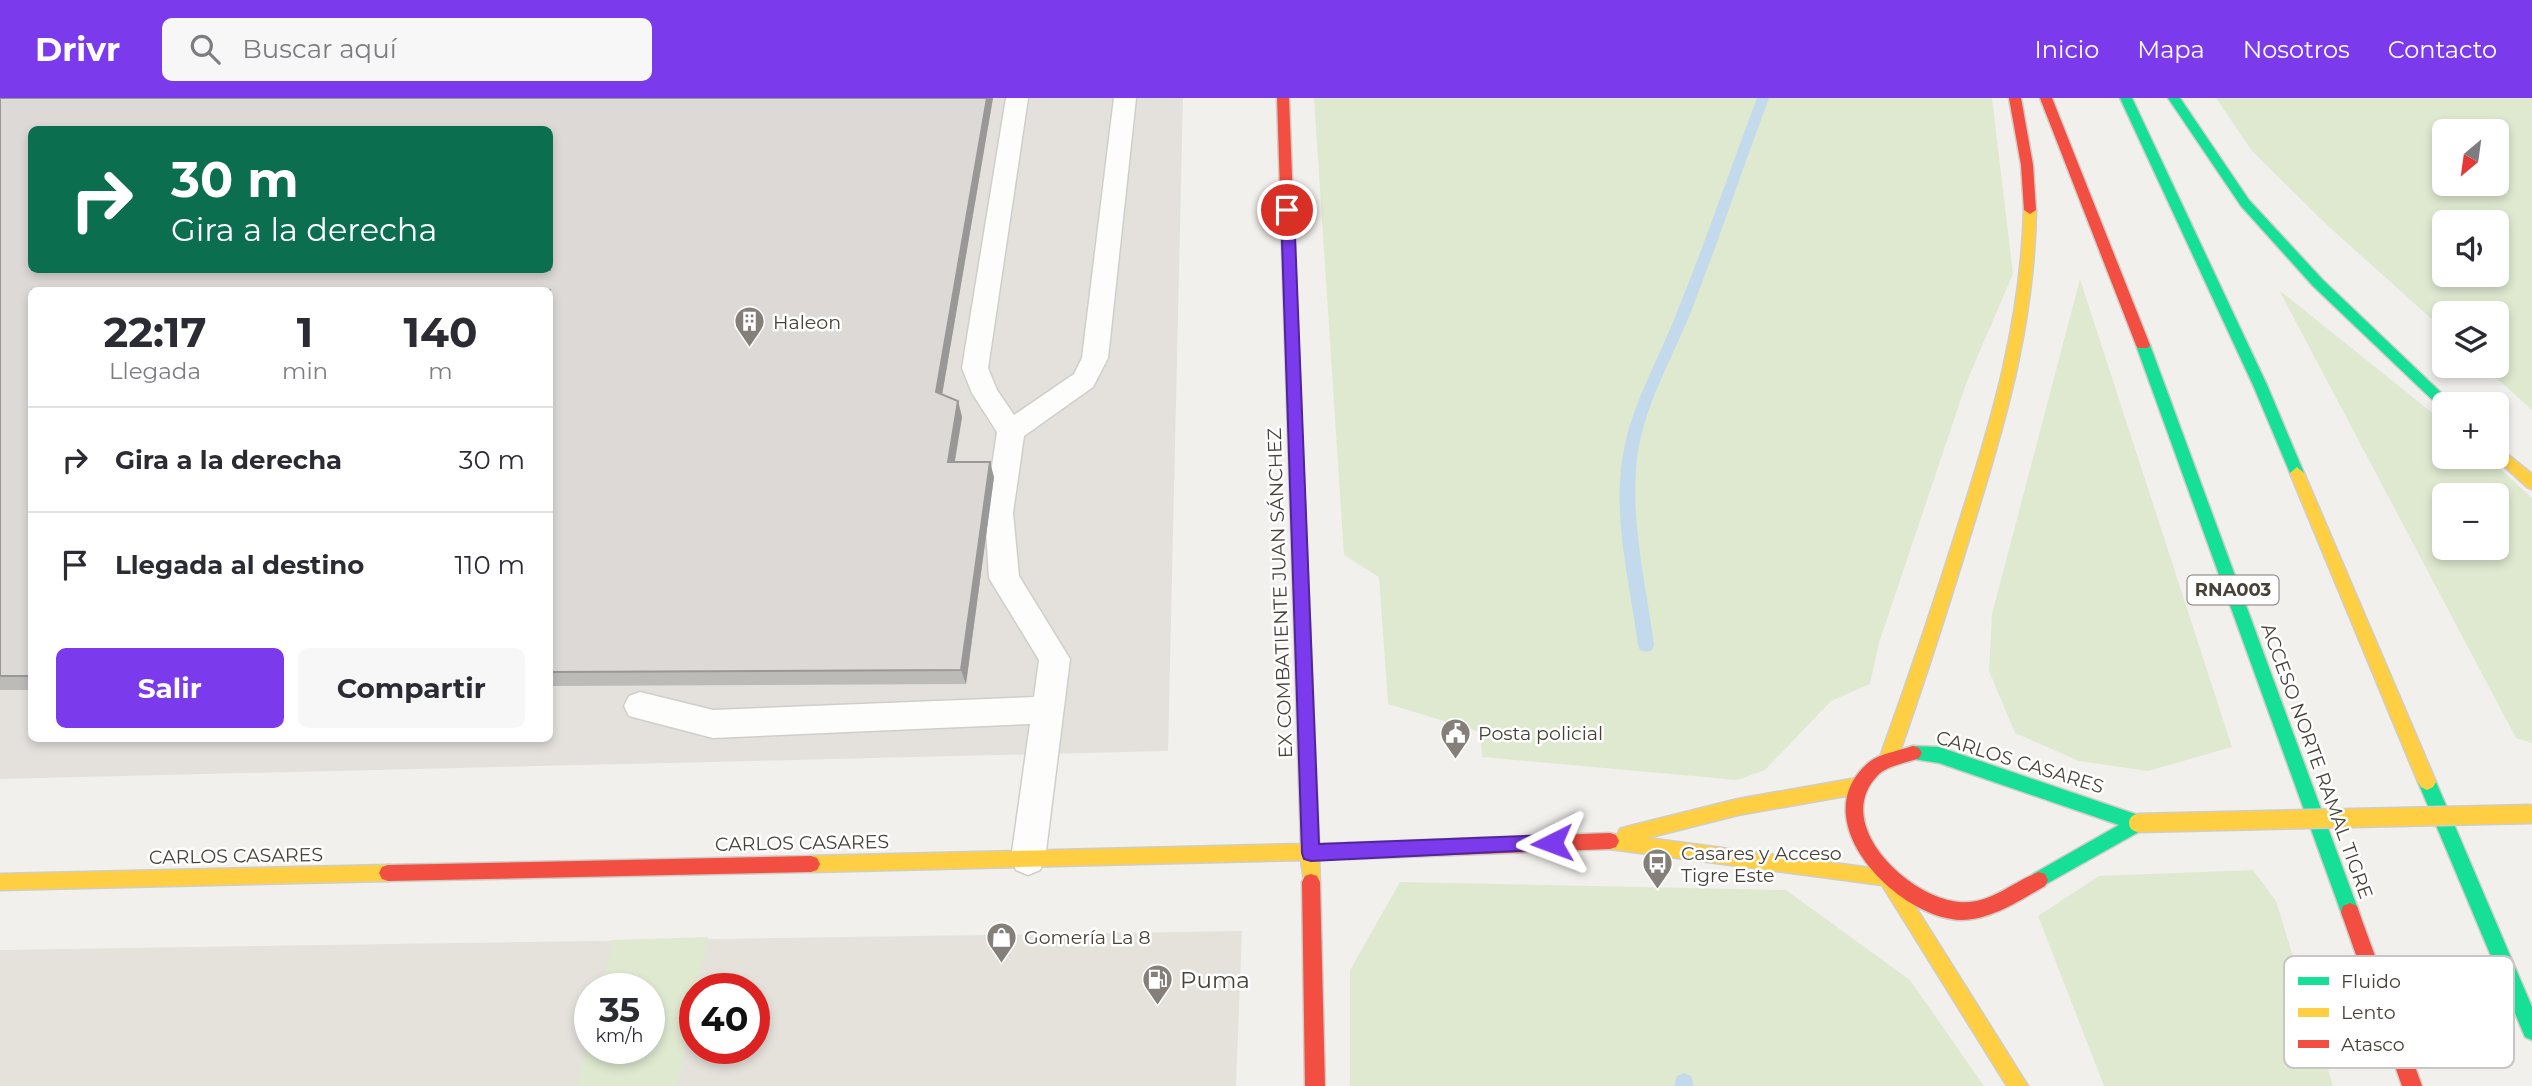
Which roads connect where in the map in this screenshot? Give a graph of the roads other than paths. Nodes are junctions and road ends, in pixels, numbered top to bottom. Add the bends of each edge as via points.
1 (1017, 98) edge
2 (1125, 98) edge
3 (1283, 98) edge
4 (2015, 98) edge
5 (2046, 98) edge
6 (2126, 98) edge
7 (2174, 98) edge
8 (2433, 392) edge
9 (1012, 431) junction
10 (2509, 462) edge
11 (2532, 483) edge
12 (640, 706) dead end
13 (1048, 710) junction
14 (1889, 757) junction
15 (1857, 786) junction
16 (2532, 814) edge
17 (2138, 823) junction
18 (1606, 840) junction
19 (1311, 853) junction
20 (1028, 859) junction
21 (1887, 877) junction
22 (0, 882) edge
23 (2365, 956) edge
24 (2501, 956) edge
25 (2514, 987) edge
26 (2532, 1030) edge
27 (2406, 1068) edge
28 (1315, 1086) edge
29 (2018, 1086) edge
30 (2412, 1086) edge

1 - 9 lane via 975,368 985,393
2 - 9 lane via 1095,358 1084,380
3 - 19 main road, EX COMBATIENTE JUAN SÁNCHEZ
4 - 14 main road via 2029,193 2031,268 2023,328 1929,646
5 - 23 main road, ACCESO NORTE RAMAL TIGRE / RNA003 via 2177,433
6 - 24 main road via 2260,385
7 - 8 main road via 2245,202 2318,283
9 - 13 lane via 999,513 1004,578 1055,659
10 - 11 main road
12 - 13 lane via 713,724
13 - 20 lane
14 - 15 main road via 1870,769
14 - 17 main road, CARLOS CASARES via 1939,755
15 - 18 main road, CARLOS CASARES via 1738,807
15 - 21 main road, CARLOS CASARES via 1852,807 1855,832 1867,856
16 - 17 main road, CARLOS CASARES, bridge
17 - 21 main road, CARLOS CASARES via 1995,906 1969,910 1940,907
18 - 19 main road, CARLOS CASARES
18 - 21 main road, CARLOS CASARES
19 - 20 main road, CARLOS CASARES
19 - 28 main road, EX COMBATIENTE JUAN SÁNCHEZ
20 - 22 main road, CARLOS CASARES
21 - 29 main road
25 - 26 main road
27 - 30 main road, ACCESO NORTE RAMAL TIGRE / RNA003

